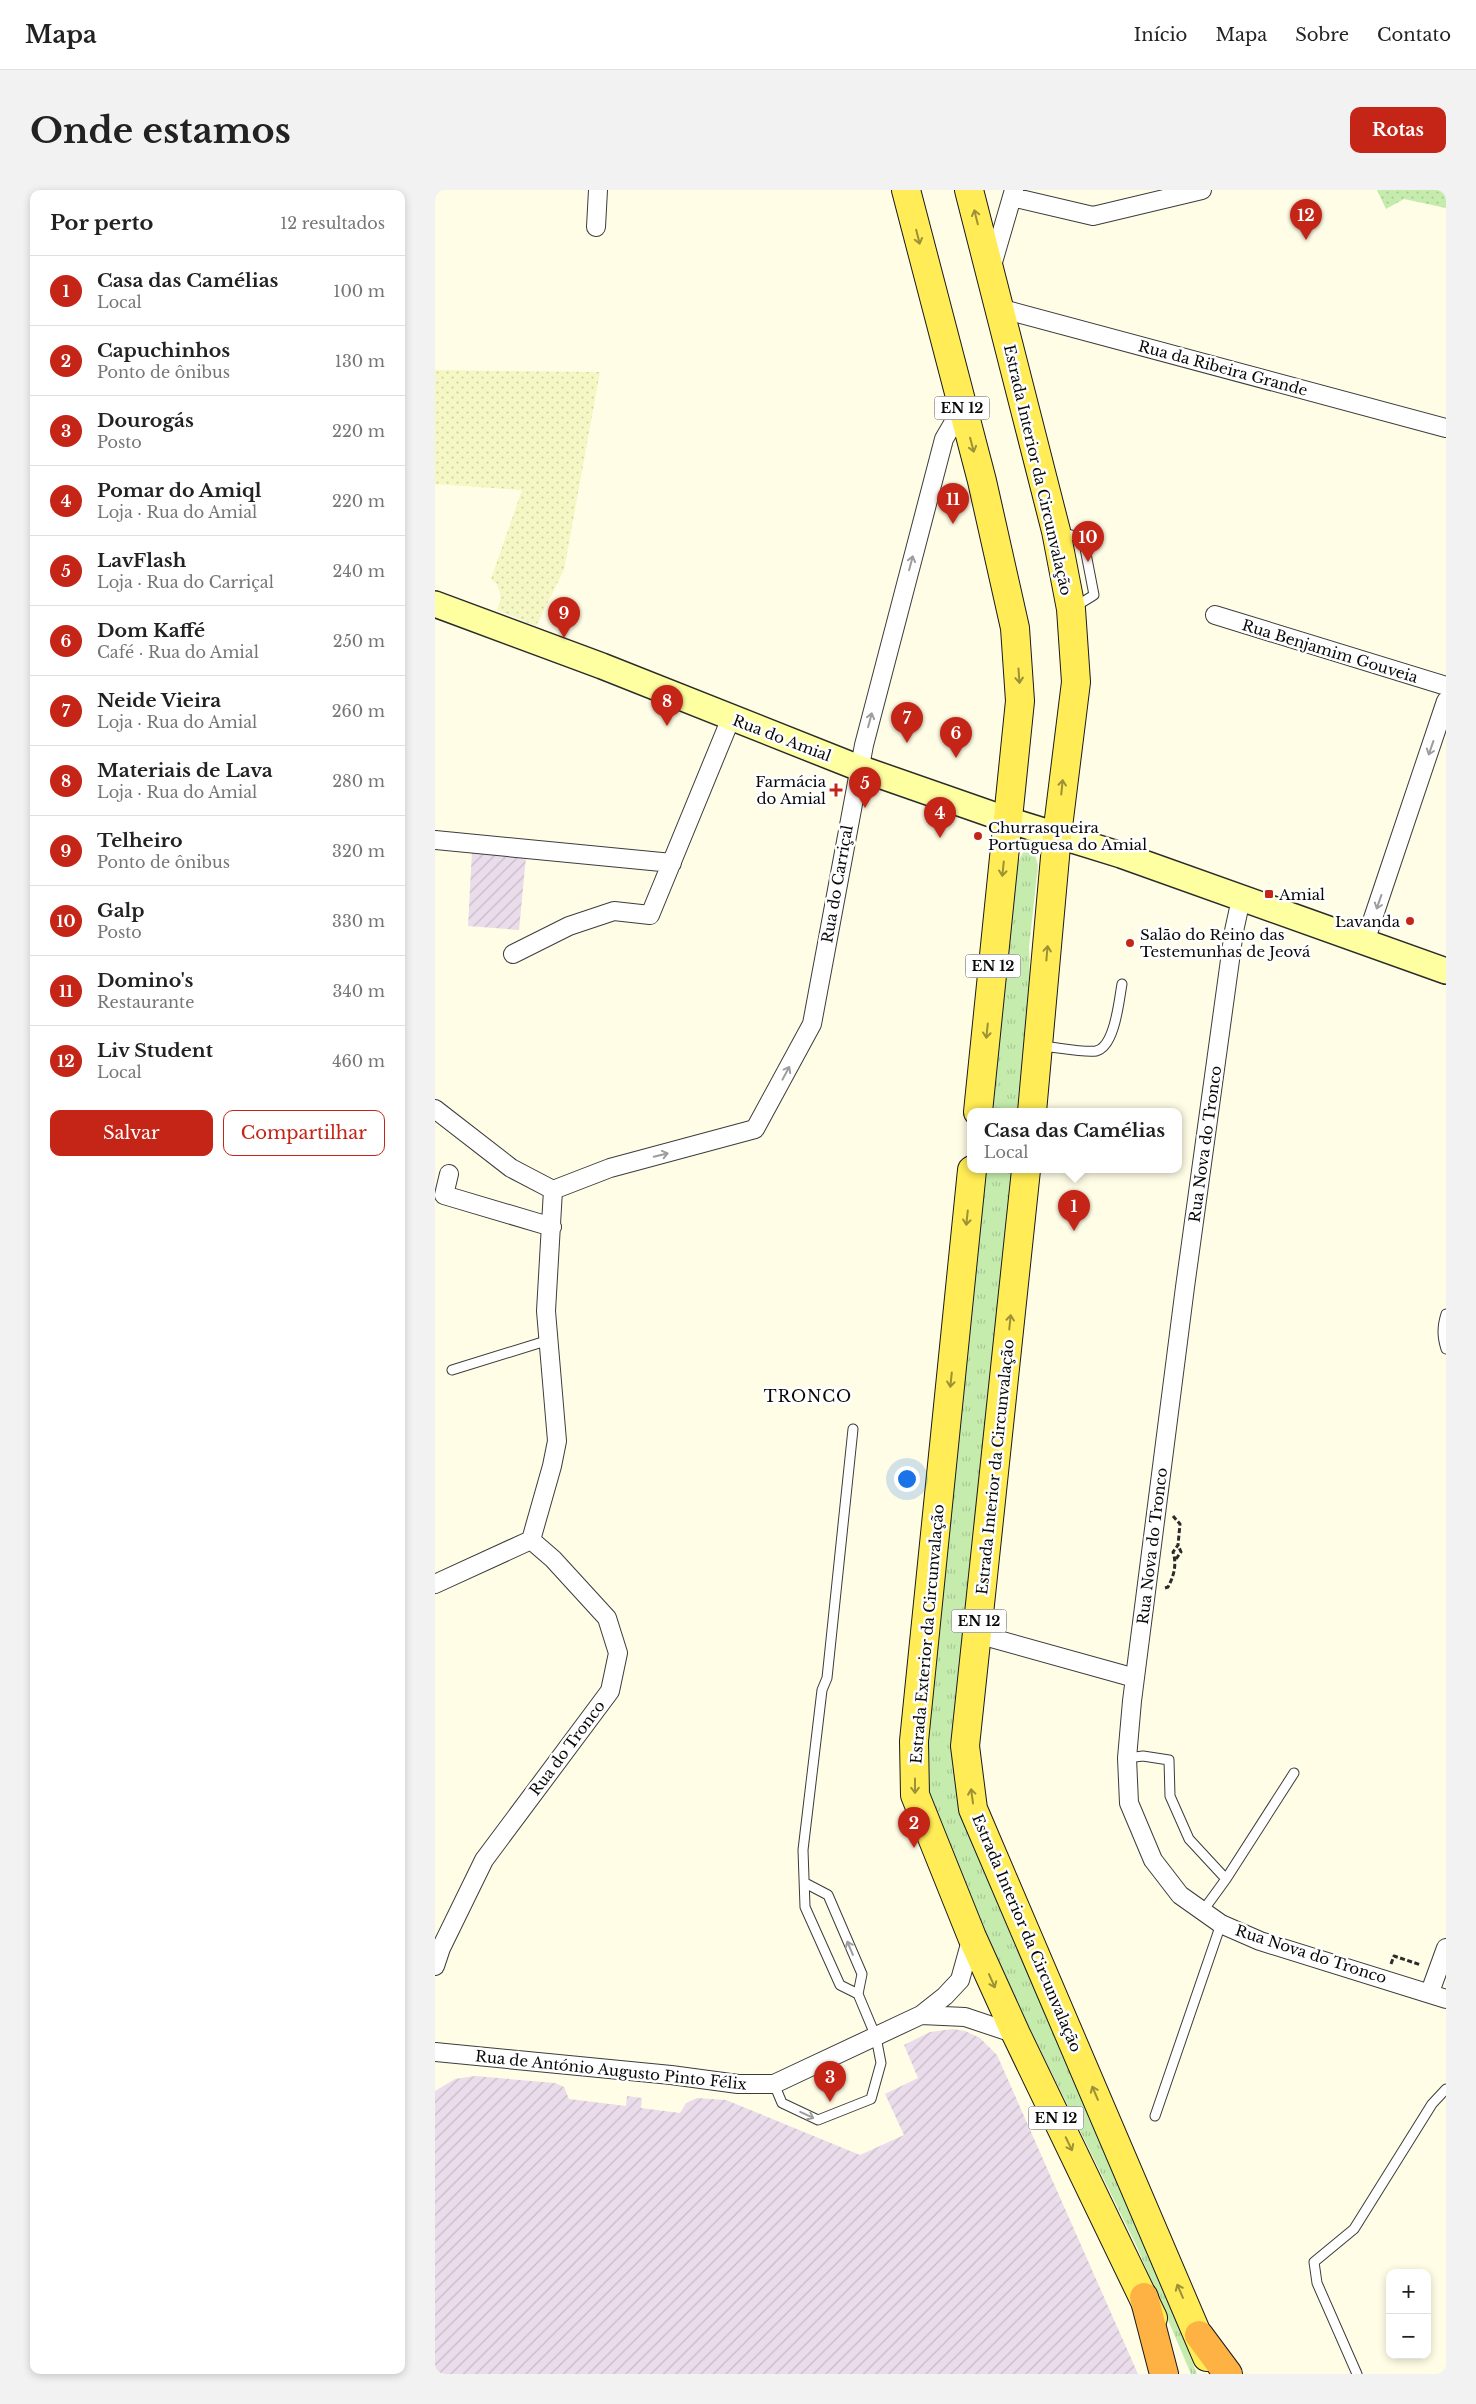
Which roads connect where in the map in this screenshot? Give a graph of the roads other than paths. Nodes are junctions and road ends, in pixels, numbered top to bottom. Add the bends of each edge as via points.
1 (598, 190) edge
2 (906, 190) edge
3 (969, 190) edge
4 (1202, 190) edge
5 (1013, 193) edge
6 (596, 227) dead end
7 (991, 272) junction
8 (999, 308) junction
9 (962, 408) junction
10 (1446, 428) edge
11 (435, 604) edge
12 (1215, 615) dead end
13 (1446, 686) edge
14 (1446, 701) edge
15 (731, 718) junction
16 (859, 768) junction
17 (1009, 820) junction
18 (1057, 836) junction
19 (435, 840) edge
20 (672, 862) junction
21 (1241, 899) junction
22 (1365, 942) junction
23 (513, 954) dead end
24 (1446, 971) edge
25 (1122, 984) dead end
26 (1039, 1046) junction
27 (978, 1108) edge
28 (1032, 1108) edge
29 (435, 1109) edge
30 (972, 1173) edge
31 (1026, 1173) edge
32 (449, 1174) dead end
33 (553, 1190) junction
34 (552, 1227) junction
35 (1446, 1314) edge
36 (549, 1340) junction
37 (1446, 1349) edge
38 (452, 1370) dead end
39 (853, 1429) dead end
40 (531, 1540) junction
41 (435, 1584) edge
42 (977, 1634) junction
43 (1135, 1678) junction
44 (1127, 1758) junction
45 (1294, 1773) dead end
46 (1226, 1879) junction
47 (805, 1883) junction
48 (1202, 1912) junction
49 (1221, 1924) junction
50 (972, 1937) junction
51 (1446, 1948) edge
52 (435, 1966) edge
53 (858, 1994) junction
54 (1438, 1995) edge
55 (921, 2015) junction
56 (1015, 2034) junction
57 (876, 2037) junction
58 (435, 2052) edge
59 (774, 2084) junction
60 (1446, 2089) edge
61 (1155, 2116) dead end
62 (1144, 2297) junction
63 (1199, 2335) junction
64 (1164, 2374) edge
65 (1175, 2374) edge
66 (1213, 2374) edge
67 (1228, 2374) edge
68 (1357, 2374) edge

1 - 6 street
2 -> 9 main road, EN 12
7 -> 3 main road, Estrada Interior da Circunvalação
4 - 5 street via 1093,216
5 - 7 street
7 - 8 main road, Estrada Interior da Circunvalação
8 - 10 street, Rua da Ribeira Grande
18 -> 8 main road, Estrada Interior da Circunvalação via 1076,682 1071,609 1056,531
16 -> 9 street, Rua do Carriçal via 944,439
9 -> 17 main road, EN 12 via 1015,628 1020,701
11 - 15 main road, Rua do Amial
12 - 13 street, Rua Benjamim Gouveia
14 -> 22 street
15 - 16 main road, Rua do Amial
15 - 20 street
16 - 17 main road, Rua do Amial
33 -> 16 street, Rua do Carriçal via 610,1168 755,1129 812,1024
17 - 18 main road, Rua do Amial
17 -> 27 main road, EN 12
18 - 21 main road, Rua do Amial
26 -> 18 main road, Estrada Interior da Circunvalação
19 - 20 street
20 - 23 street via 650,916 614,911 569,926
21 - 22 main road, Rua do Amial
21 - 43 street, Rua Nova do Tronco via 1185,1287
22 - 24 main road, Rua do Amial
25 - 26 lane via 1113,1034 1107,1044 1097,1051
26 - 28 main road, Estrada Interior da Circunvalação
29 - 33 street via 511,1168
30 -> 50 main road, Estrada Exterior da Circunvalação / EN 12 via 914,1741 915,1795
42 -> 31 main road, Estrada Interior da Circunvalação / EN 12
32 - 34 street via 444,1195
33 - 34 street
34 - 36 street via 546,1311
35 - 37 lane via 1442,1324
36 - 38 lane
36 - 40 street via 557,1441
39 - 47 lane via 827,1678 822,1690 803,1850
40 - 41 street
40 - 52 street, Rua do Tronco via 553,1558 607,1618 618,1652 610,1691 484,1860
42 - 43 street
63 -> 42 main road, Estrada Interior da Circunvalação / EN 12 via 973,1809 965,1746
43 - 44 street, Rua Nova do Tronco
44 - 46 lane via 1143,1756 1169,1760 1170,1796 1189,1839
44 - 48 street, Rua Nova do Tronco via 1129,1803 1153,1860 1180,1895
45 - 46 lane
46 - 48 lane
47 - 53 lane via 805,1907 840,1985
53 -> 47 lane via 862,1974 827,1895
48 - 49 street, Rua Nova do Tronco
49 - 54 street, Rua Nova do Tronco via 1260,1941
49 - 61 lane
50 - 55 street, Rua de António Augusto Pinto Félix via 960,1980
50 -> 56 main road, Estrada Exterior da Circunvalação / EN 12
51 - 54 street via 1438,1971
53 - 57 lane
55 - 56 street, Rua de António Augusto Pinto Félix via 965,2017
55 - 57 street, Rua de António Augusto Pinto Félix
56 -> 62 main road, Estrada Exterior da Circunvalação / EN 12
57 - 59 street, Rua de António Augusto Pinto Félix
59 -> 57 lane via 781,2103 818,2120 871,2099 881,2063
58 - 59 street, Rua de António Augusto Pinto Félix via 738,2084
60 - 68 lane via 1432,2104 1354,2229 1314,2262 1317,2283
62 - 64 highway
62 - 65 main road, Estrada Exterior da Circunvalação / EN 12
63 - 66 main road, Estrada Interior da Circunvalação / EN 12
63 - 67 highway

